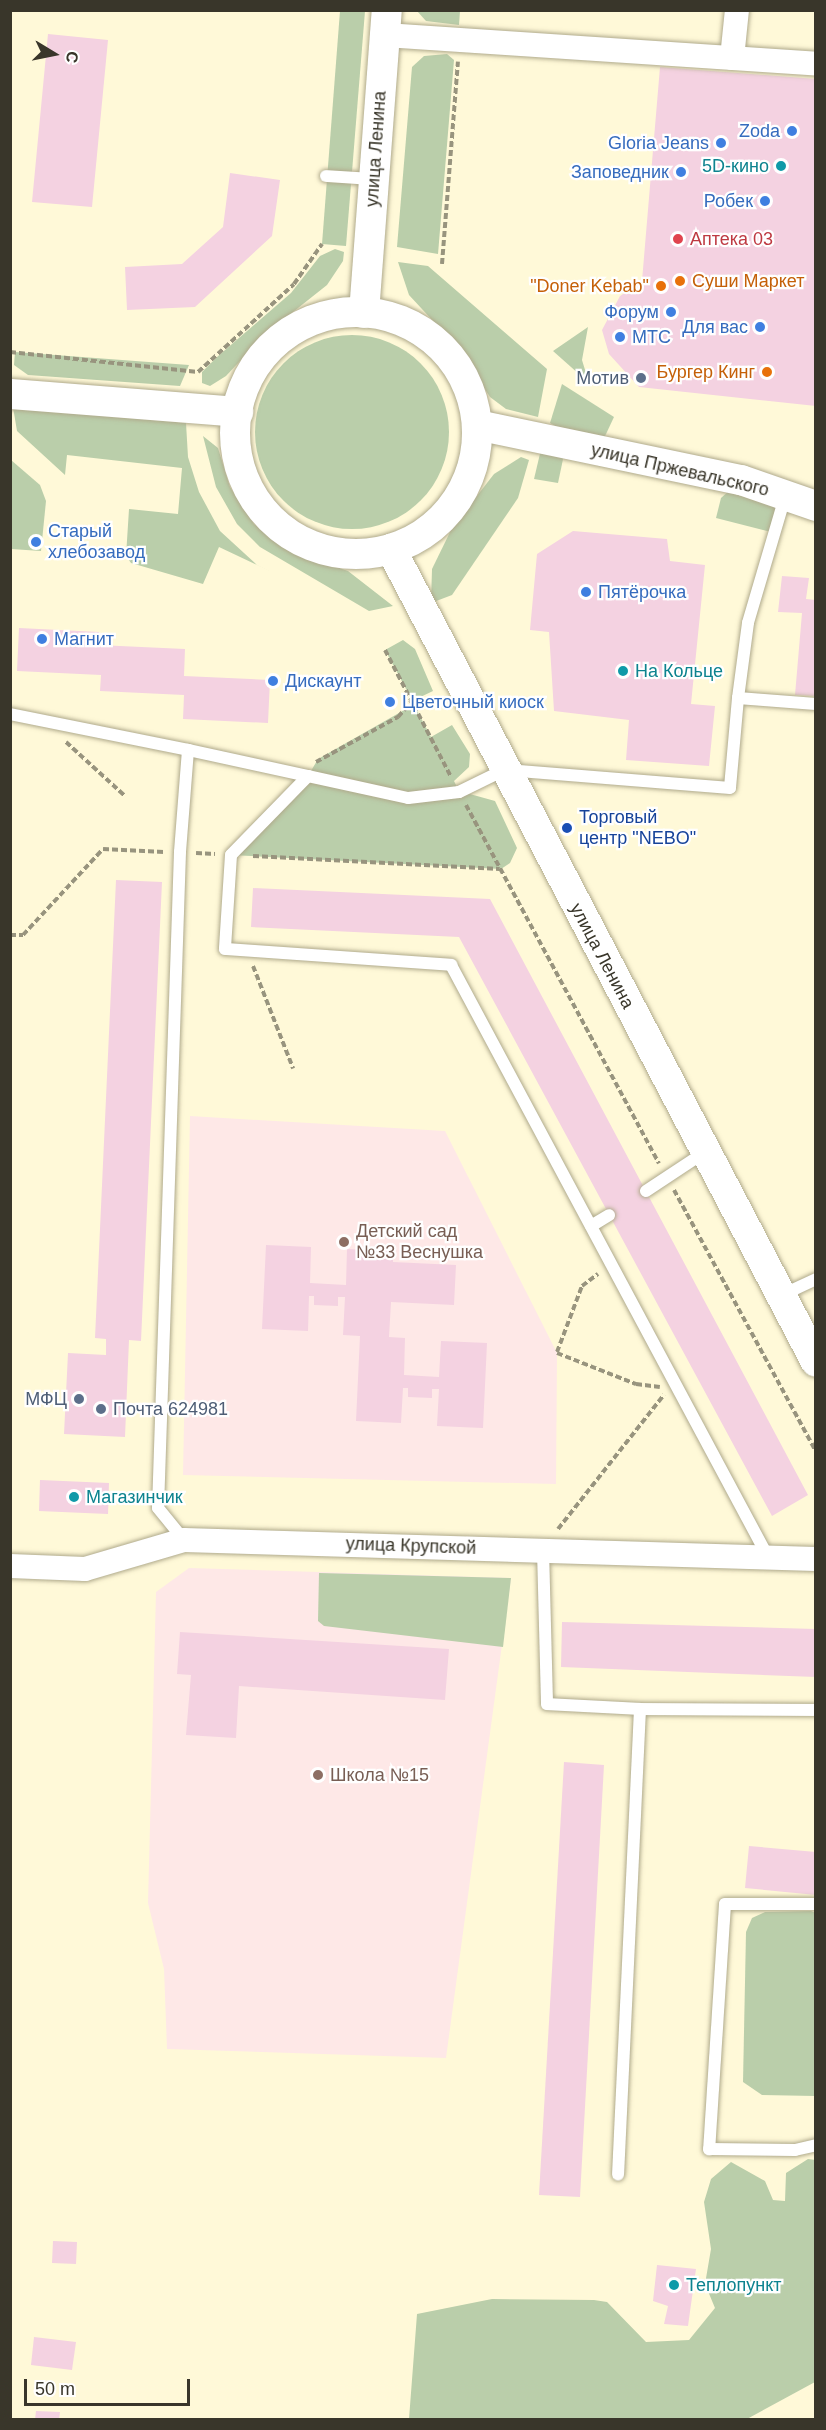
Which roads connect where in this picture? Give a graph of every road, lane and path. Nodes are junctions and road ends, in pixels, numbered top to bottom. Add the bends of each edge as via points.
1 (737, 10) edge
2 (385, 36) edge
3 (459, 40) junction
4 (732, 58) junction
5 (816, 64) edge
6 (326, 176) dead end
7 (374, 179) junction
8 (322, 244) dead end
9 (442, 264) dead end
10 (364, 313) junction
11 (10, 352) edge
12 (10, 394) edge
13 (238, 412) junction
14 (477, 425) junction
15 (786, 495) junction
16 (816, 506) edge
17 (391, 549) junction
18 (385, 650) dead end
19 (738, 698) junction
20 (412, 701) junction
21 (816, 704) edge
22 (10, 714) edge
23 (51, 723) junction
24 (188, 750) junction
25 (504, 770) junction
26 (308, 776) junction
27 (459, 792) junction
28 (125, 795) dead end
29 (245, 951) junction
30 (293, 1068) dead end
31 (705, 1152) junction
32 (667, 1177) junction
33 (646, 1191) dead end
34 (609, 1215) dead end
35 (591, 1227) junction
36 (612, 1266) junction
37 (816, 1279) edge
38 (781, 1296) junction
39 (816, 1362) edge
40 (676, 1385) junction
41 (816, 1451) edge
42 (184, 1540) junction
43 (543, 1550) junction
44 (768, 1557) junction
45 (816, 1558) edge
46 (10, 1566) edge
47 (640, 1709) junction
48 (816, 1710) edge
49 (816, 1904) edge
50 (816, 2145) edge
51 (618, 2174) dead end

1 - 4 street
2 - 3 street
2 - 7 street, улица Ленина
3 - 4 street
3 - 9 path
4 - 5 street
6 - 7 lane
7 - 10 street, улица Ленина
8 - 11 path via 294,284 198,372
10 - 13 street via 318,318 283,337 256,366
10 - 14 street via 415,327 446,352 468,386
12 - 13 street
13 - 17 street via 236,441 245,479 279,526 332,552
14 - 15 street, улица Пржевальского via 741,480
14 - 17 street via 473,465 456,502 428,531
15 - 16 street, улица Пржевальского
15 - 19 lane via 748,623
17 - 25 street, улица Ленина
18 - 20 path
19 - 21 lane
19 - 25 lane via 729,788
20 - 26 path via 398,717 318,759
20 - 27 path
22 - 23 lane
23 - 24 lane
23 - 28 path via 82,760
24 - 26 lane
24 - 42 lane via 180,852 158,1508
25 - 27 lane
25 - 31 street, улица Ленина
26 - 27 lane via 408,798
26 - 29 lane via 231,855 225,949
27 - 32 path
29 - 30 path
29 - 35 lane via 451,965
31 - 32 lane
31 - 38 street, улица Ленина
32 - 33 lane
32 - 41 path
34 - 35 lane
35 - 36 lane
36 - 40 lane
36 - 40 path via 582,1286 557,1353 649,1388
37 - 38 lane
38 - 39 street, улица Ленина
40 - 43 path via 647,1411 623,1451 592,1482
40 - 44 lane
42 - 43 street, улица Крупской
42 - 46 street, улица Крупской via 85,1569
43 - 44 street, улица Крупской
43 - 47 lane via 547,1704
44 - 45 street, улица Крупской
47 - 48 lane
47 - 51 lane
49 - 50 lane via 725,1904 709,2149 795,2150

